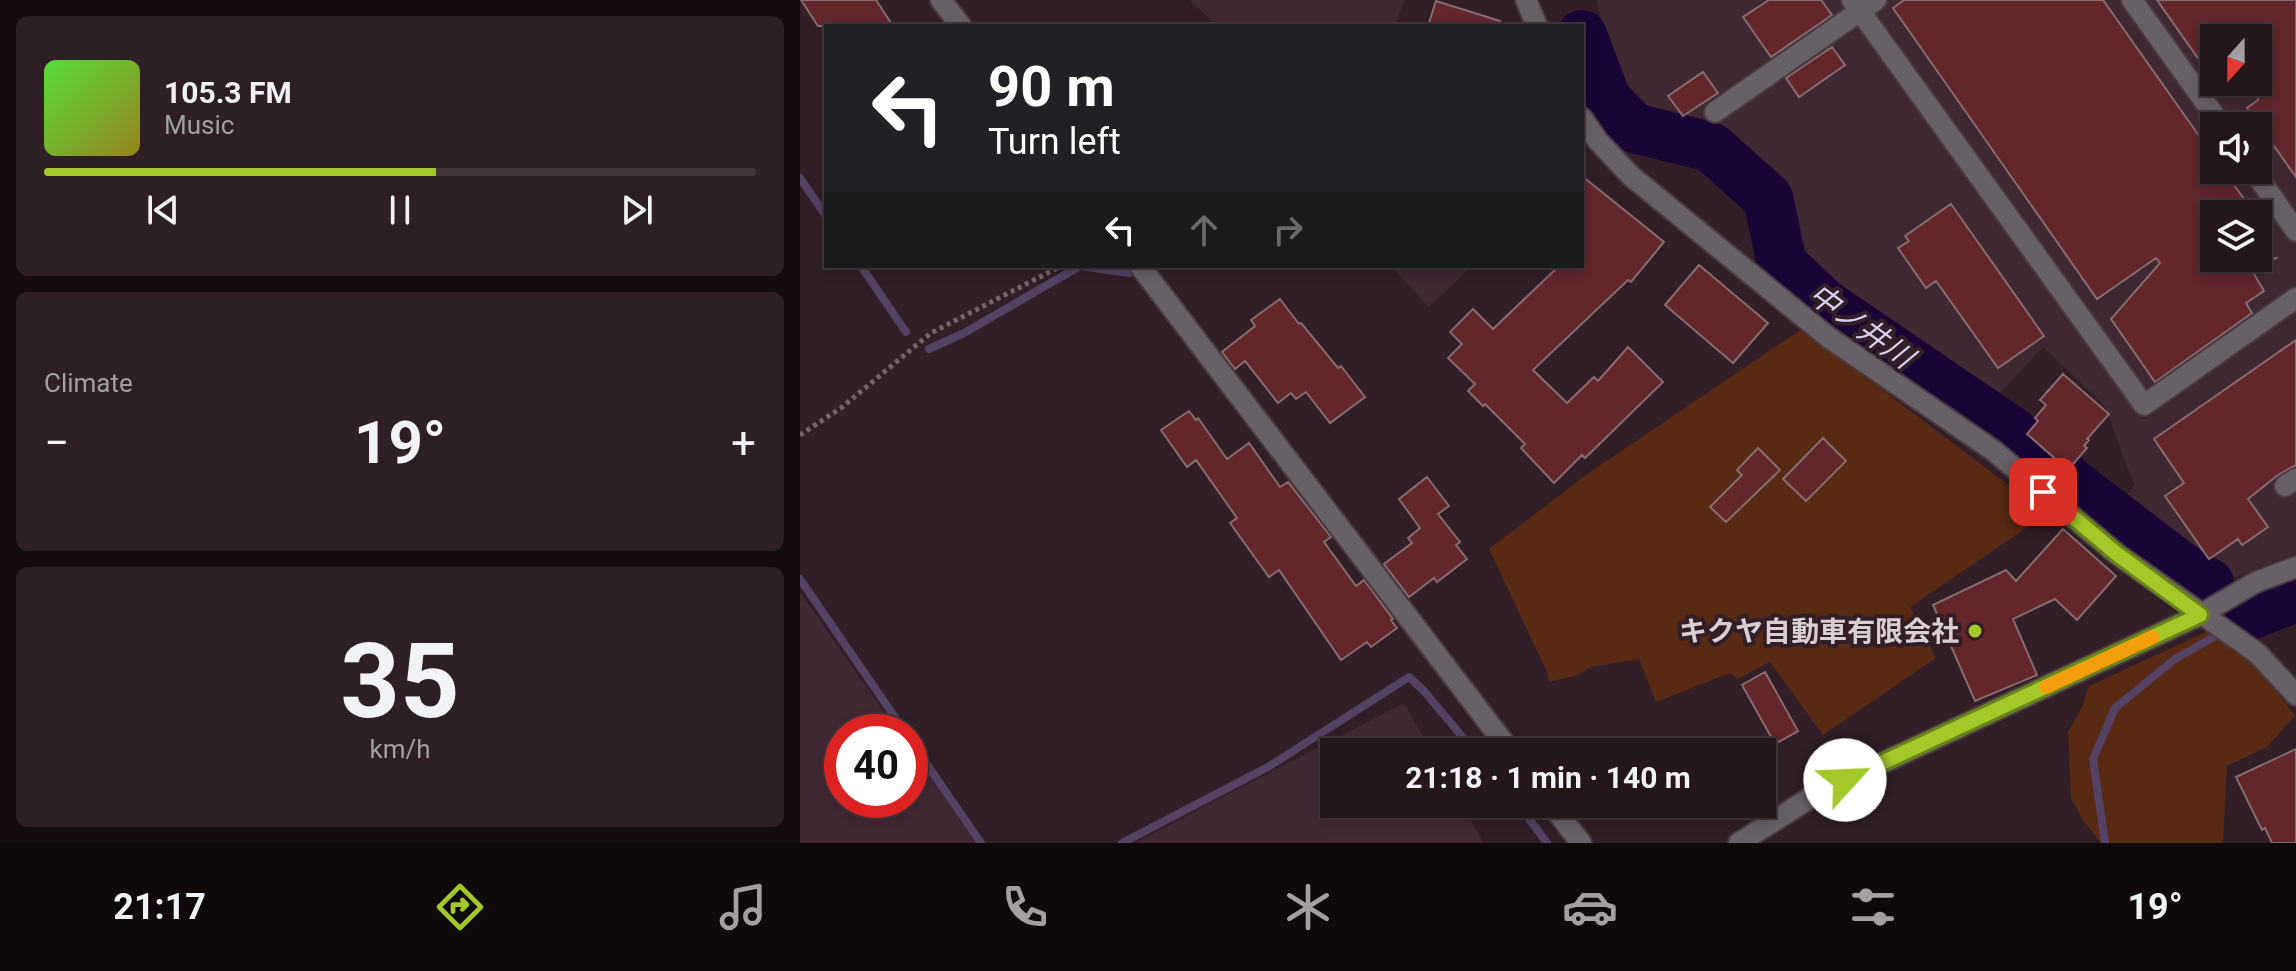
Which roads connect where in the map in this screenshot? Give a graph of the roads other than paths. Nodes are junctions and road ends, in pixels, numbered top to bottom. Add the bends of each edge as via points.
1 (941, 0) edge
2 (1526, 0) edge
3 (2132, 0) edge
4 (1862, 4) edge
5 (959, 24) edge
6 (1536, 24) edge
7 (1715, 112) dead end
8 (2212, 112) edge
9 (1584, 121) edge
10 (2263, 184) edge
11 (2296, 231) edge
12 (1142, 268) edge
13 (2296, 298) edge
14 (2296, 567) edge
15 (2200, 615) junction
16 (2296, 695) edge
17 (1500, 738) edge
18 (1562, 818) edge
19 (1581, 843) edge
20 (1739, 843) edge

1 - 5 street
2 - 6 street
3 - 8 street
4 - 7 street
4 - 13 street via 2144,405
9 - 15 street via 1631,176 1828,337 1994,451
10 - 11 street
12 - 17 street
14 - 15 street via 2256,582
15 - 16 street via 2257,653
15 - 20 street via 1818,793
18 - 19 street

